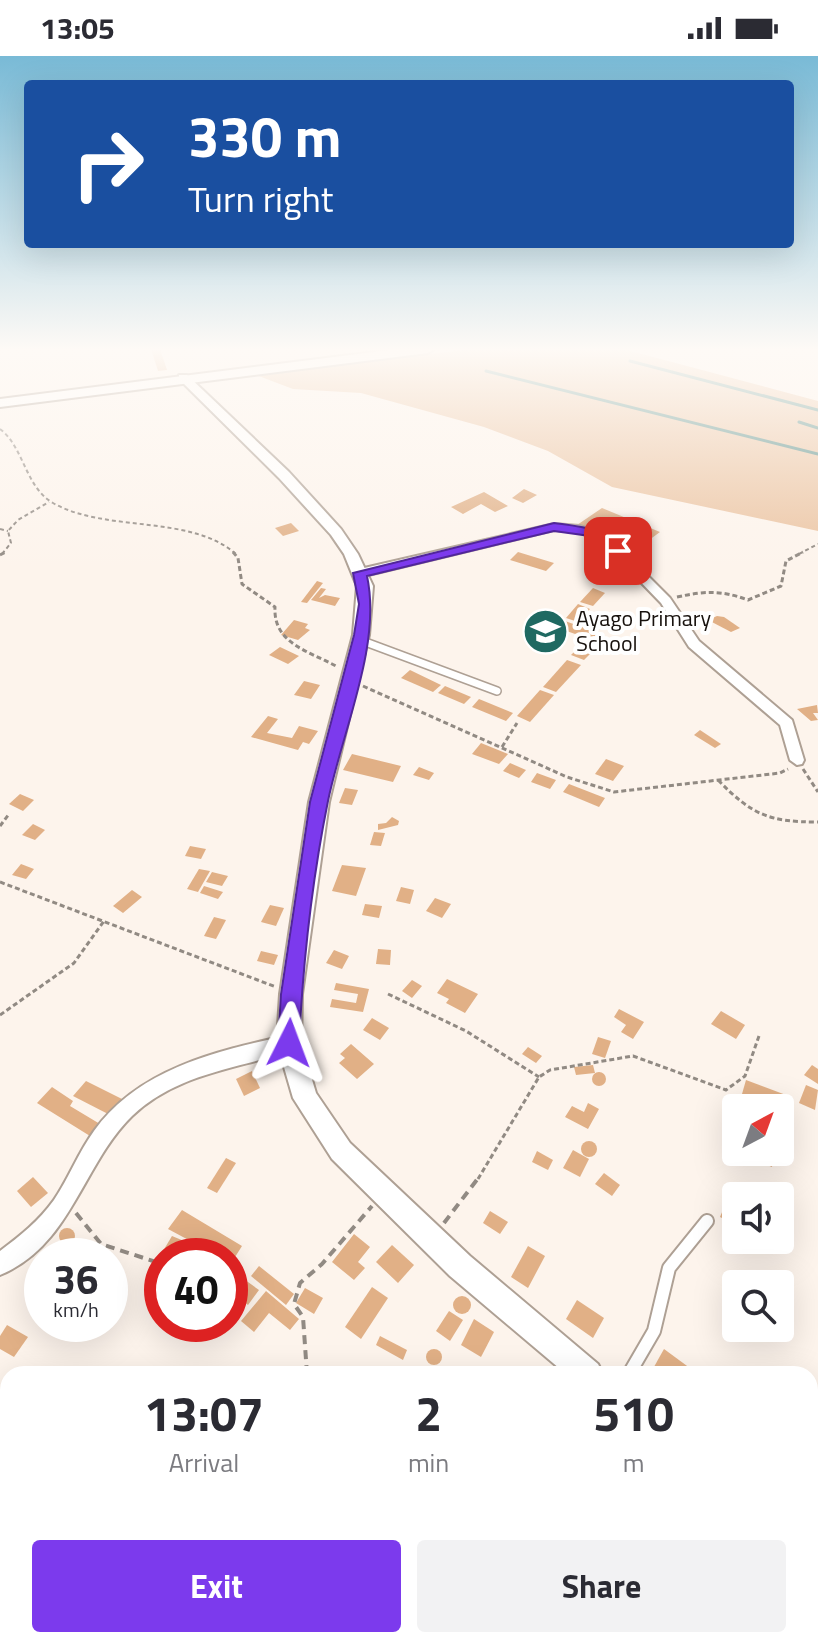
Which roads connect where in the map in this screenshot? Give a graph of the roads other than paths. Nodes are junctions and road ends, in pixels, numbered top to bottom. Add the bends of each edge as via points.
1 (231, 423) edge
2 (360, 573) junction
3 (360, 640) junction
4 (497, 691) dead end
5 (797, 760) road end
6 (289, 1043) junction
7 (707, 1221) dead end
8 (0, 1264) edge
9 (579, 1366) edge
10 (634, 1366) edge

1 - 2 street via 336,532
2 - 3 street via 366,604
2 - 5 street via 564,527 604,538 666,601 694,644 787,723
3 - 4 lane
3 - 6 street via 319,802 291,994
6 - 8 street via 207,1062 128,1107 108,1128 35,1239
6 - 9 street via 305,1098 341,1151 432,1239
7 - 10 lane via 669,1268 654,1331

